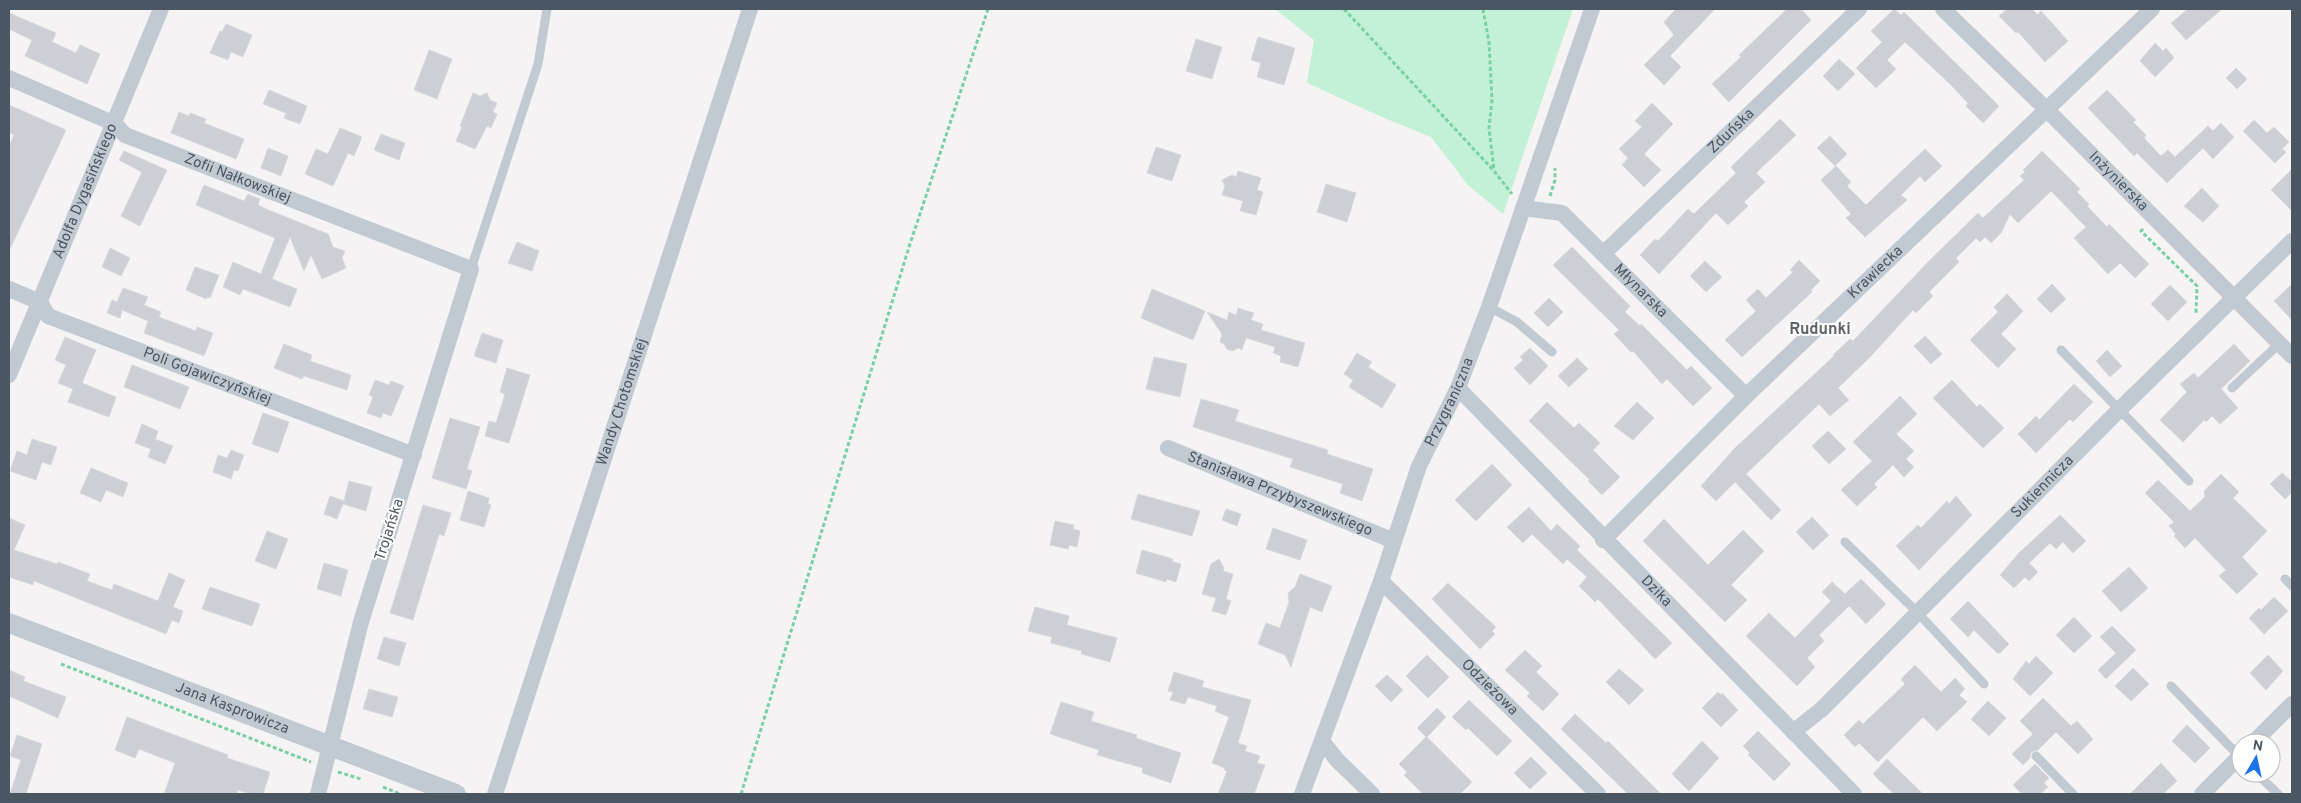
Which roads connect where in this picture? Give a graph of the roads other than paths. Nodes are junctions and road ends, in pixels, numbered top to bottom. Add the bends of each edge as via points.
1 (161, 9) edge
2 (547, 9) edge
3 (750, 9) edge
4 (1592, 9) edge
5 (1858, 9) edge
6 (1943, 9) edge
7 (2152, 9) edge
8 (9, 78) edge
9 (2047, 110) junction
10 (115, 124) junction
11 (1523, 208) junction
12 (2292, 241) edge
13 (1604, 253) junction
14 (471, 269) junction
15 (9, 289) edge
16 (2235, 297) junction
17 (40, 302) junction
18 (1489, 307) junction
19 (2280, 343) junction
20 (2061, 350) dead end
21 (1552, 352) dead end
22 (2292, 356) edge
23 (9, 375) edge
24 (1458, 388) junction
25 (2232, 388) dead end
26 (1746, 396) junction
27 (2118, 411) junction
28 (1168, 448) dead end
29 (414, 455) junction
30 (2189, 481) dead end
31 (1603, 540) junction
32 (1394, 541) junction
33 (1845, 542) dead end
34 (2285, 579) dead end
35 (1382, 581) junction
36 (2292, 586) edge
37 (1917, 612) junction
38 (9, 623) edge
39 (1984, 684) dead end
40 (2171, 686) dead end
41 (2292, 704) edge
42 (1793, 732) junction
43 (2263, 733) edge
44 (1322, 742) junction
45 (330, 745) junction
46 (2231, 747) edge
47 (2036, 756) dead end
48 (2231, 765) edge
49 (2266, 783) edge
50 (318, 794) edge
51 (456, 794) edge
52 (495, 794) edge
53 (1302, 794) edge
54 (1372, 794) edge
55 (1598, 794) edge
56 (1854, 794) edge
57 (2073, 794) edge
58 (2202, 794) edge
59 (2278, 794) edge

1 - 10 street, Adolfa Dygasińskiego
2 - 14 lane via 538,64
3 - 52 street, Wandy Chotomskiej
4 - 11 street, Przygraniczna
5 - 13 street, Zduńska
6 - 9 street, Inżynierska
7 - 9 street, Krawiecka
8 - 10 street, Zofii Nałkowskiej
9 - 16 street, Inżynierska
9 - 26 street, Krawiecka
10 - 14 street, Zofii Nałkowskiej via 125,135
10 - 17 street, Adolfa Dygasińskiego
11 - 13 street, Młynarska via 1562,212
11 - 18 street, Przygraniczna
12 - 16 street, Sukiennicza
13 - 26 street, Młynarska
14 - 29 street, Trojańska
15 - 17 street, Poli Gojawiczyńskiej
16 - 19 street, Inżynierska
16 - 27 street, Sukiennicza
17 - 23 street, Adolfa Dygasińskiego
17 - 29 street, Poli Gojawiczyńskiej via 48,316
18 - 21 lane via 1517,322
18 - 24 street, Przygraniczna
19 - 22 street, Inżynierska
19 - 25 lane
20 - 27 lane
24 - 31 street, Dzika
24 - 32 street, Przygraniczna via 1419,466
26 - 31 street, Krawiecka
27 - 30 lane
27 - 37 street, Sukiennicza
28 - 32 street, Stanisława Przybyszewskiego
29 - 45 street, Trojańska via 361,622
31 - 42 street, Dzika
32 - 35 street, Przygraniczna
33 - 37 lane
34 - 36 lane
35 - 44 street, Przygraniczna
35 - 55 street, Odzieżowa
37 - 39 lane
37 - 42 street, Sukiennicza via 1822,709
38 - 45 street, Jana Kasprowicza
40 - 46 lane
41 - 43 street
42 - 56 street, Dzika
44 - 53 street, Przygraniczna
44 - 54 street
45 - 50 street, Trojańska
45 - 51 street, Jana Kasprowicza
47 - 57 lane
48 - 58 street
49 - 59 lane

